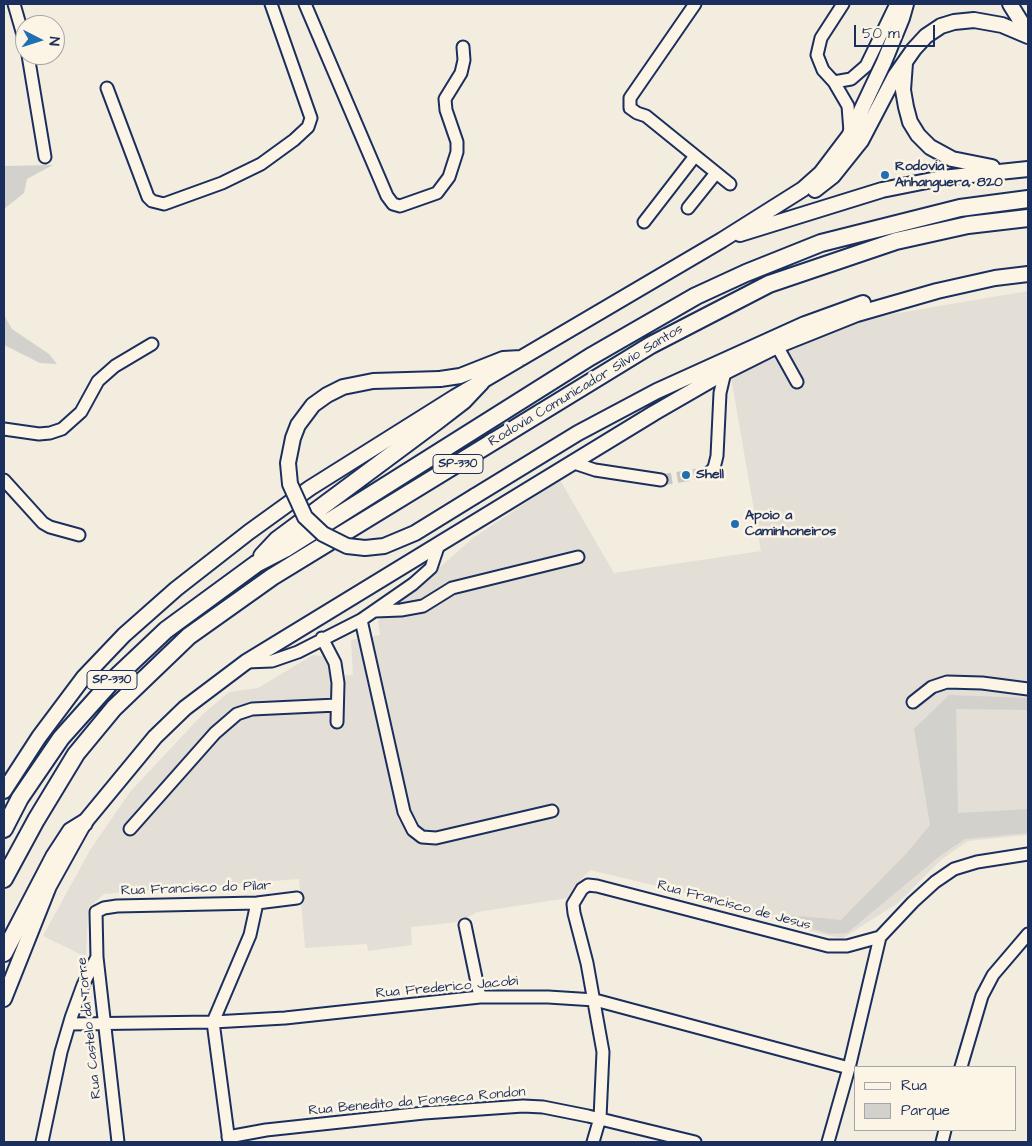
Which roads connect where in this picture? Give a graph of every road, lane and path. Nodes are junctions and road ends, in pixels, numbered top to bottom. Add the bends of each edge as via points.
1 (271, 4) edge
2 (305, 4) edge
3 (695, 4) edge
4 (843, 4) edge
5 (896, 4) edge
6 (906, 4) edge
7 (1010, 4) edge
8 (1028, 34) edge
9 (463, 47) dead end
10 (905, 62) junction
11 (30, 65) edge
12 (834, 82) junction
13 (107, 88) dead end
14 (849, 136) junction
15 (695, 156) junction
16 (45, 157) dead end
17 (1028, 169) edge
18 (1009, 170) junction
19 (716, 173) junction
20 (730, 184) dead end
21 (1028, 199) edge
22 (688, 208) dead end
23 (758, 217) junction
24 (1028, 218) edge
25 (644, 222) dead end
26 (722, 240) junction
27 (1028, 274) edge
28 (937, 291) junction
29 (152, 344) dead end
30 (777, 346) junction
31 (524, 358) junction
32 (725, 372) junction
33 (481, 382) junction
34 (797, 382) dead end
35 (4, 429) edge
36 (574, 463) junction
37 (710, 472) dead end
38 (4, 480) edge
39 (661, 480) tunnel mouth
40 (317, 528) junction
41 (79, 536) dead end
42 (439, 544) junction
43 (578, 557) dead end
44 (256, 564) junction
45 (375, 611) junction
46 (361, 620) junction
47 (322, 638) junction
48 (246, 662) junction
49 (1028, 689) edge
50 (913, 702) dead end
51 (337, 705) junction
52 (337, 722) dead end
53 (4, 792) edge
54 (552, 811) dead end
55 (84, 823) junction
56 (4, 829) edge
57 (130, 830) dead end
58 (1028, 854) edge
59 (4, 880) edge
60 (297, 898) dead end
61 (257, 903) junction
62 (98, 911) joint
63 (466, 925) dead end
64 (1028, 934) edge
65 (880, 937) junction
66 (4, 953) edge
67 (97, 957) junction
68 (480, 997) junction
69 (4, 999) edge
70 (595, 1000) junction
71 (213, 1022) junction
72 (70, 1024) junction
73 (105, 1024) junction
74 (961, 1066) edge
75 (849, 1068) junction
76 (600, 1118) junction
77 (228, 1140) edge
78 (42, 1142) edge
79 (118, 1142) edge
80 (593, 1142) edge
81 (695, 1142) edge
82 (828, 1142) edge

1 - 13 street via 311,118 308,127 294,140 261,164 222,183 164,204 152,201
2 - 9 street via 387,196 393,204 400,206 437,193 449,177 457,142 445,99 461,73
3 - 15 street via 630,98 630,108 646,116
4 - 12 street via 817,48 819,61
5 - 12 street via 866,66 851,79
6 - 14 main road via 884,62
7 - 8 main road
8 - 10 main road via 989,21 954,22 926,36
10 - 18 main road via 903,90 906,108 918,135 930,147 952,159
10 - 23 main road via 861,141 833,176 800,199
11 - 16 street
12 - 14 street via 848,106
14 - 23 main road via 821,174
15 - 19 street
15 - 25 street
17 - 18 main road
18 - 26 main road via 942,178 882,190
19 - 20 street
19 - 22 street
21 - 40 highway, Rodovia Comunicador Silvio Santos / SP-330 via 960,208 855,233 738,276 696,296 590,357
23 - 26 main road
24 - 59 highway, Rodovia Comunicador Silvio Santos / SP-330 via 968,225 896,241 769,284 651,345 272,577 189,636 114,708 76,754
26 - 31 main road
27 - 28 main road
28 - 30 main road via 857,314
28 - 40 main road, bridge via 897,294 805,324 623,409 415,533 384,546 347,546
29 - 35 street via 115,366 98,381 80,412 62,429 39,434
30 - 32 main road
30 - 34 street
31 - 33 main road
31 - 40 main road, bridge via 503,359 460,376 372,381 344,387 314,406 296,431 288,463 290,484 298,504
32 - 36 main road
32 - 37 street via 720,393 716,456
33 - 44 highway via 443,416 277,540
33 - 53 main road via 310,488 176,589 124,635 84,677 39,737
36 - 39 street via 595,470
36 - 42 main road
38 - 41 street via 43,523
40 - 44 highway, Rodovia Comunicador Silvio Santos / SP-330
42 - 45 street via 431,568
42 - 48 main road
43 - 45 street via 452,588 423,606
44 - 56 highway, Rodovia Comunicador Silvio Santos / SP-330 via 166,630 112,681 61,738 20,798
45 - 46 street
46 - 47 street
46 - 54 street via 404,812 413,830 422,837 436,838
47 - 48 street via 298,652 272,661
47 - 51 street via 335,663
48 - 55 main road via 185,708 155,737
49 - 50 street via 947,682 932,687
51 - 52 street
51 - 57 street via 252,709 237,714 215,733
55 - 66 highway via 72,831 54,857
55 - 69 main road via 49,886
58 - 65 street via 954,869 920,895
60 - 61 street, Rua Francisco do Pilar
61 - 62 street, Rua Francisco do Pilar via 117,906
61 - 71 street via 250,935
62 - 67 street, Rua Castelo da Torre via 95,918
63 - 68 street
64 - 74 street via 993,976 982,996
65 - 70 street, Rua Francisco de Jesus via 848,946 828,946 588,885 573,904
65 - 75 street
67 - 72 street via 82,985
67 - 73 street, Rua Castelo da Torre
68 - 70 street, Rua Frederico Jacobi
68 - 71 street, Rua Frederico Jacobi via 285,1018
70 - 75 street, Rua Frederico Jacobi
70 - 76 street via 603,1052
71 - 73 street, Rua Frederico Jacobi
71 - 77 street
72 - 73 street, Rua Frederico Jacobi
72 - 78 street
73 - 79 street, Rua Castelo da Torre
75 - 82 street
76 - 77 street, Rua Benedito da Fonseca Rondon via 543,1107 497,1107 266,1130
76 - 80 street
76 - 81 street, Rua Benedito da Fonseca Rondon

